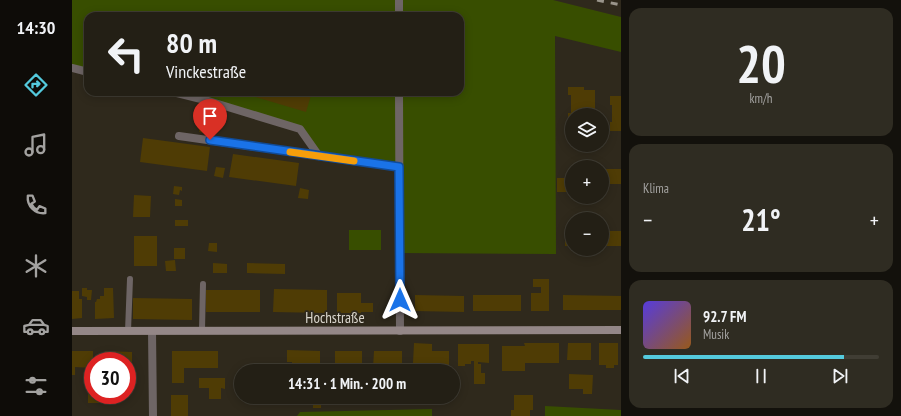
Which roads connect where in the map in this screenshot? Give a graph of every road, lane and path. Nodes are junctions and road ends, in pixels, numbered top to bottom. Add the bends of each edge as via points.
1 (399, 0) edge
2 (399, 12) edge
3 (72, 68) edge
4 (84, 71) edge
5 (188, 96) edge
6 (399, 96) edge
7 (179, 136) dead end
8 (319, 156) junction
9 (399, 167) junction
10 (130, 279) dead end
11 (203, 284) dead end
12 (202, 330) junction
13 (621, 330) edge
14 (72, 331) edge
15 (128, 331) junction
16 (152, 331) junction
17 (400, 331) junction
18 (153, 416) edge

1 - 2 street
3 - 4 street
5 - 8 street via 300,129
6 - 9 street
7 - 8 street
8 - 9 street
9 - 17 street
10 - 15 lane
11 - 12 lane
12 - 16 street, Hochstraße
12 - 17 street, Hochstraße
13 - 17 street, Hochstraße
14 - 15 street, Hochstraße
15 - 16 street, Hochstraße
16 - 18 street

